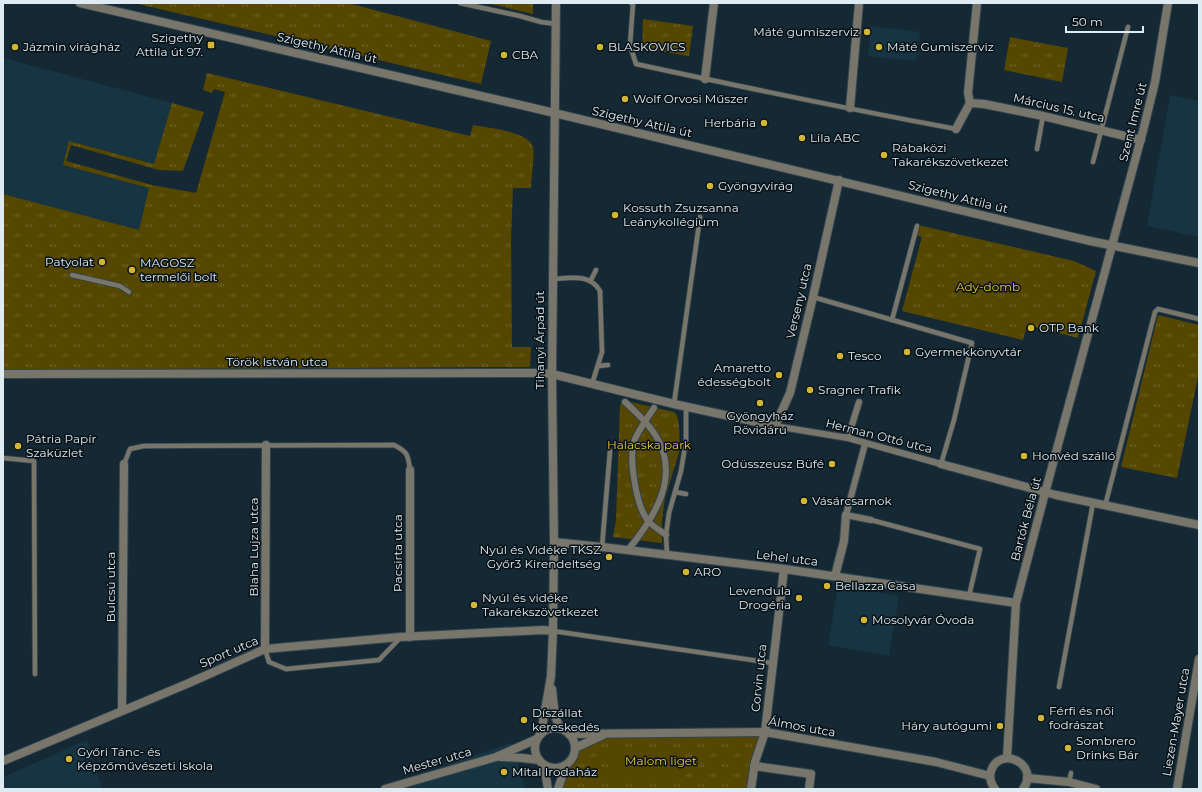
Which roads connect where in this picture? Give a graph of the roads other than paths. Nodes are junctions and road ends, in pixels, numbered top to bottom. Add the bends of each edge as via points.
1 (80, 3) edge
2 (460, 3) edge
3 (556, 3) edge
4 (631, 3) edge
5 (714, 3) edge
6 (859, 3) edge
7 (977, 3) edge
8 (1168, 3) edge
9 (556, 24) junction
10 (1128, 27) dead end
11 (705, 79) junction
12 (970, 103) junction
13 (850, 108) junction
14 (555, 113) junction
15 (1043, 116) junction
16 (956, 129) joint
17 (1102, 131) junction
18 (1141, 140) junction
19 (1037, 149) dead end
20 (1093, 162) dead end
21 (839, 180) junction
22 (700, 217) dead end
23 (916, 226) dead end
24 (1113, 246) junction
25 (1199, 263) edge
26 (596, 270) dead end
27 (72, 275) dead end
28 (552, 279) junction
29 (591, 280) junction
30 (129, 292) dead end
31 (813, 297) junction
32 (1199, 319) edge
33 (892, 320) junction
34 (608, 365) dead end
35 (598, 366) junction
36 (3, 374) edge
37 (552, 374) junction
38 (592, 384) junction
39 (625, 402) dead end
40 (859, 402) dead end
41 (674, 404) junction
42 (686, 407) junction
43 (654, 408) dead end
44 (645, 421) junction
45 (776, 426) junction
46 (848, 438) junction
47 (865, 444) junction
48 (266, 445) junction
49 (610, 450) dead end
50 (3, 458) edge
51 (124, 464) joint
52 (941, 464) junction
53 (410, 470) joint
54 (675, 492) junction
55 (1045, 493) junction
56 (686, 494) dead end
57 (1093, 503) junction
58 (1105, 506) junction
59 (846, 515) junction
60 (871, 520) joint
61 (649, 522) junction
62 (1199, 525) edge
63 (666, 535) junction
64 (554, 542) junction
65 (602, 547) junction
66 (628, 550) junction
67 (667, 554) junction
68 (784, 569) junction
69 (835, 576) junction
70 (969, 596) junction
71 (1016, 603) junction
72 (553, 631) junction
73 (410, 636) junction
74 (400, 637) junction
75 (265, 649) junction
76 (1199, 659) edge
77 (772, 663) junction
78 (35, 674) dead end
79 (551, 676) junction
80 (1059, 687) dead end
81 (122, 710) junction
82 (560, 728) junction
83 (765, 732) junction
84 (607, 733) junction
85 (570, 734) junction
86 (539, 736) junction
87 (576, 748) junction
88 (496, 757) junction
89 (1007, 758) junction
90 (3, 761) edge
91 (542, 762) junction
92 (566, 765) junction
93 (754, 766) junction
94 (990, 776) junction
95 (1027, 778) junction
96 (1070, 781) edge
97 (385, 789) edge
98 (548, 789) edge
99 (558, 789) edge
100 (751, 789) edge
101 (809, 789) edge
102 (995, 789) edge
103 (1023, 789) edge
104 (1096, 789) edge
105 (1177, 789) edge

1 - 14 street, Szigethy Attila út
2 - 9 lane
3 - 9 street, Tihanyi Árpád út
4 - 11 lane via 633,4 630,46 636,64
5 - 11 street
6 - 13 street
7 - 12 street via 968,93
8 - 18 street, Szent Imre út via 1155,82
9 - 14 street, Tihanyi Árpád út
10 - 17 lane
11 - 13 lane
12 - 15 street, Március 15. utca
12 - 16 street
13 - 16 lane
14 - 21 street, Szigethy Attila út
14 - 28 street, Tihanyi Árpád út
15 - 17 street, Március 15. utca
15 - 19 lane
17 - 18 street, Március 15. utca
17 - 20 lane
18 - 24 street, Szent Imre út
21 - 24 street, Szigethy Attila út
21 - 31 street, Verseny utca
22 - 41 lane
23 - 33 lane
24 - 25 street, Szigethy Attila út
24 - 55 street, Bartók Béla út
26 - 29 lane
27 - 30 lane via 120,286
28 - 29 lane
28 - 37 street, Tihanyi Árpád út
29 - 35 lane via 600,290 602,352
31 - 33 lane
31 - 45 street, Verseny utca via 790,393
32 - 58 lane via 1158,309 1155,312
33 - 52 lane via 972,343
34 - 35 lane
35 - 38 lane
36 - 37 street, Török István utca
37 - 38 street, Herman Ottó utca
37 - 64 street, Tihanyi Árpád út
38 - 41 street, Herman Ottó utca
39 - 44 street
40 - 46 street
41 - 42 street, Herman Ottó utca
42 - 45 street, Herman Ottó utca
42 - 54 lane via 686,441
43 - 44 street
44 - 61 street via 634,441 633,462 635,485
44 - 61 street via 663,449 667,467 660,500
45 - 46 street, Herman Ottó utca
46 - 47 street, Herman Ottó utca
47 - 52 street, Herman Ottó utca
47 - 59 street
48 - 51 lane via 144,446 130,448
48 - 53 lane via 394,445 405,450
48 - 75 street, Blaha Lujza utca
49 - 65 lane
50 - 78 lane via 34,461
51 - 81 street, Bulcsú utca
52 - 55 street, Herman Ottó utca
53 - 73 street, Pacsirta utca
54 - 56 lane
54 - 63 lane
55 - 57 street, Herman Ottó utca
55 - 71 street, Bartók Béla út
57 - 58 street, Herman Ottó utca
57 - 80 lane
58 - 62 street, Herman Ottó utca
59 - 60 street
59 - 69 street via 844,541
60 - 70 lane via 980,549
61 - 63 street
61 - 66 street
63 - 67 lane
64 - 65 street, Lehel utca
64 - 72 street, Tihanyi Árpád út
65 - 66 street, Lehel utca
66 - 67 street, Lehel utca
67 - 68 street, Lehel utca
68 - 69 street, Lehel utca
68 - 77 street, Corvin utca
69 - 70 street, Lehel utca
70 - 71 street, Lehel utca
71 - 89 street, Bartók Béla út
72 - 73 street, Sport utca
72 - 77 lane
72 - 79 street, Tihanyi Árpád út
73 - 74 street, Sport utca
74 - 75 street, Sport utca
74 - 75 lane via 379,660 286,669 269,662
75 - 81 street, Sport utca
76 - 105 street, Liezen-Mayer utca
77 - 83 street, Corvin utca
79 - 82 street, Tihanyi Árpád út via 555,716
79 - 86 street, Tihanyi Árpád út
81 - 90 street, Sport utca
82 - 85 street
82 - 86 street via 549,728
83 - 84 street, Álmos utca
83 - 93 street, Corvin utca
83 - 94 street, Álmos utca via 936,762
84 - 85 street, Álmos utca
84 - 87 street, Álmos utca
85 - 87 street
86 - 88 street, Mester utca
86 - 91 street, Tihanyi Árpád út via 535,750
87 - 92 street via 573,758
88 - 91 street, Mester utca
88 - 97 street, Mester utca
89 - 94 street via 994,766
89 - 95 street via 1022,764
91 - 92 street via 555,768
91 - 98 street, Tihanyi Árpád út
92 - 99 street
93 - 100 street, Corvin utca
93 - 101 street via 811,774
94 - 102 street via 990,782
95 - 96 street
95 - 103 street
96 - 104 street

